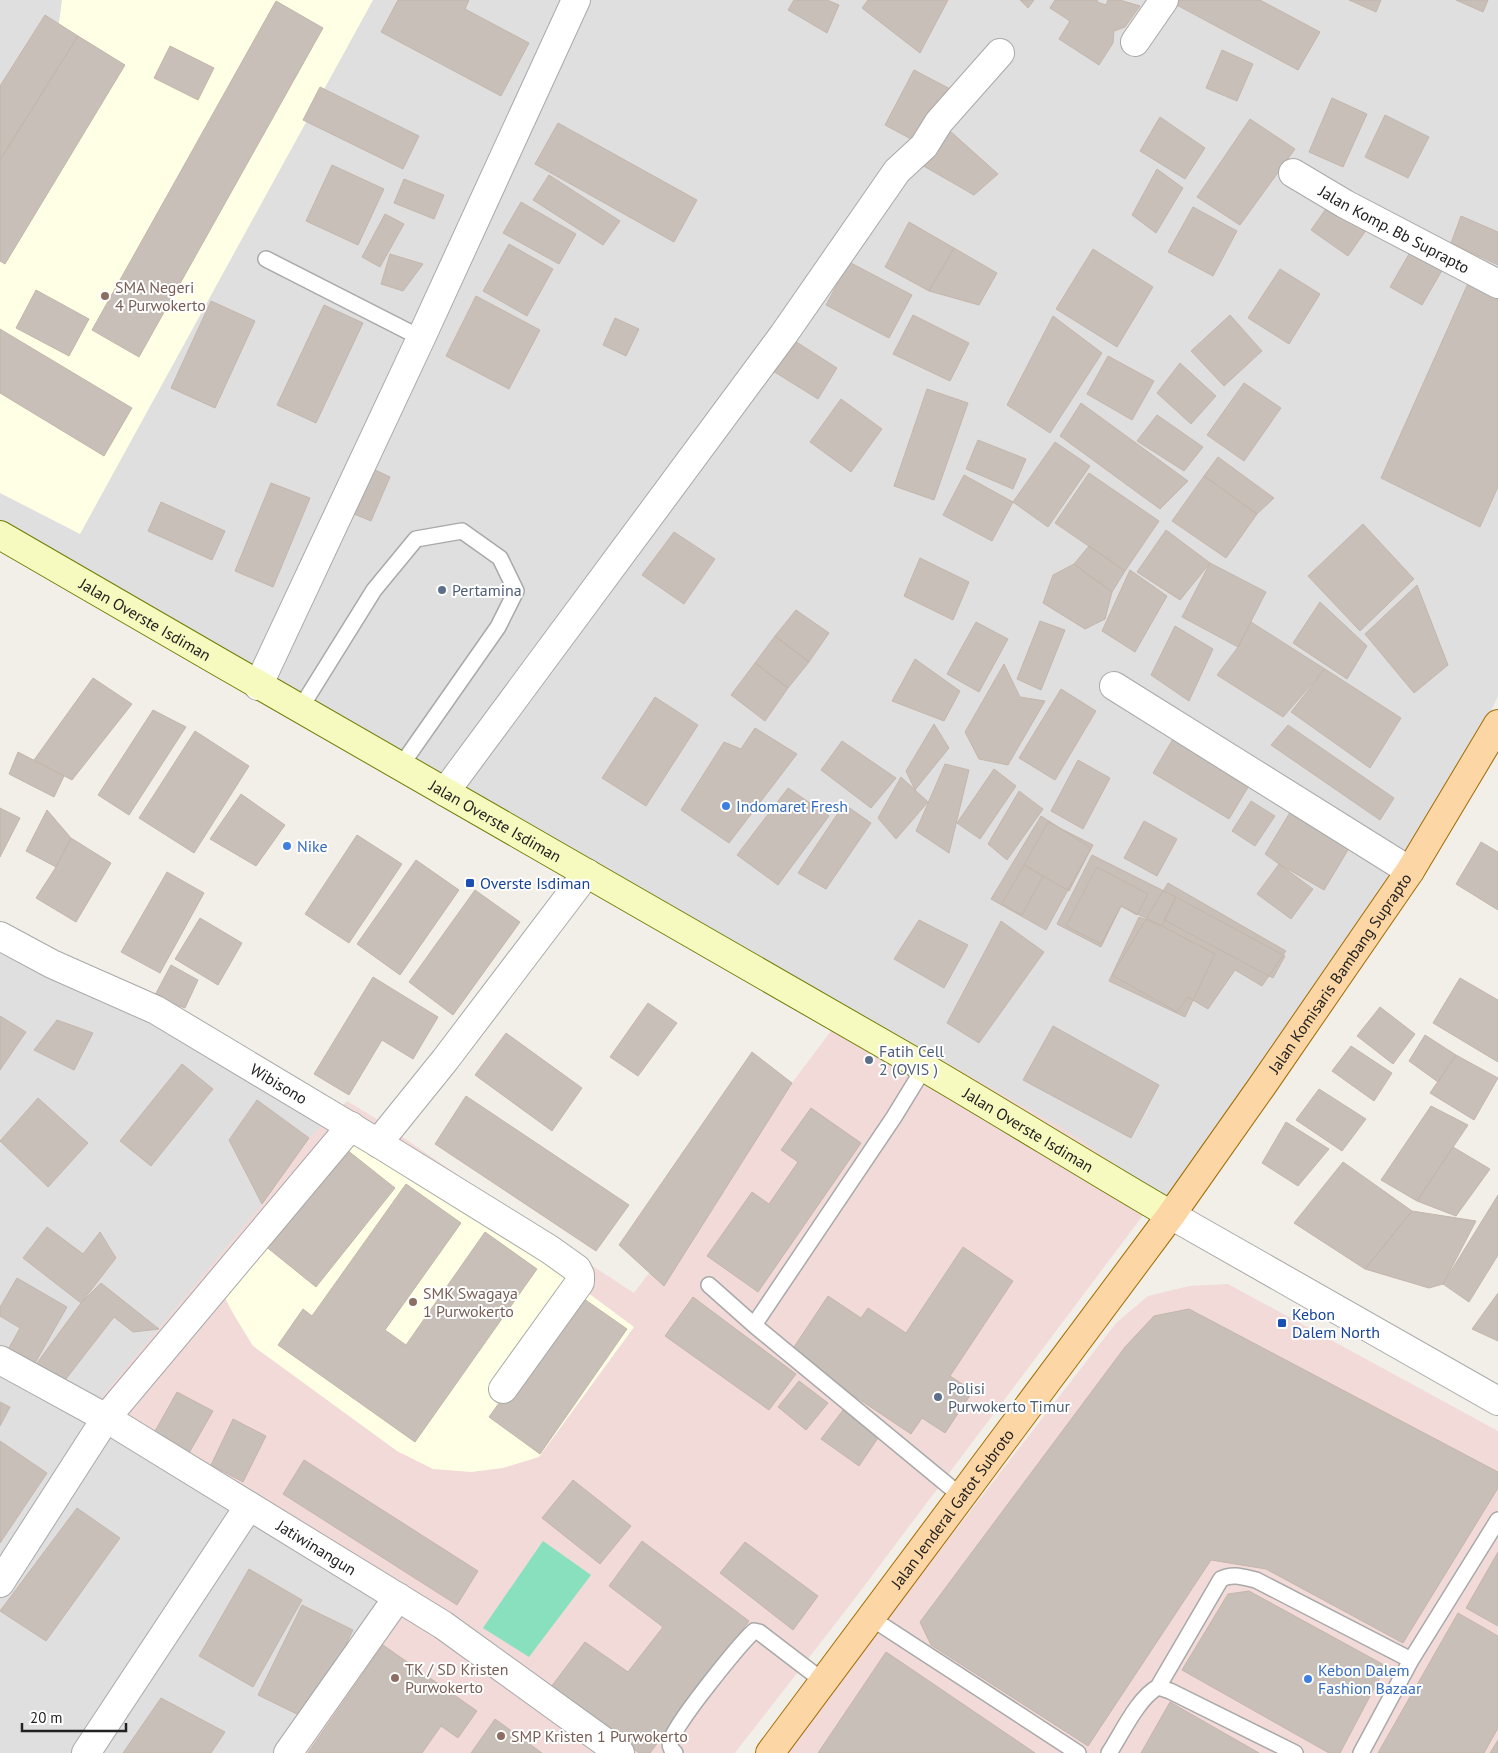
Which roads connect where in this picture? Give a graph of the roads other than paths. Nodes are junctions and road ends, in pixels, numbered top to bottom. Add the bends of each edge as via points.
1 (576, 0) edge
2 (1164, 0) edge
3 (1135, 42) dead end
4 (1000, 53) dead end
5 (1293, 173) dead end
6 (266, 258) dead end
7 (1498, 284) edge
8 (421, 338) junction
9 (0, 535) edge
10 (258, 686) junction
11 (1114, 686) dead end
12 (300, 709) junction
13 (1498, 724) edge
14 (400, 767) junction
15 (445, 792) junction
16 (1410, 871) junction
17 (587, 873) junction
18 (0, 936) edge
19 (924, 1068) junction
20 (351, 1126) junction
21 (378, 1142) junction
22 (1171, 1215) junction
23 (709, 1285) dead end
24 (754, 1325) junction
25 (0, 1360) edge
26 (503, 1389) dead end
27 (1498, 1402) edge
28 (106, 1418) junction
29 (961, 1496) junction
30 (249, 1506) junction
31 (1498, 1520) edge
32 (0, 1583) edge
33 (398, 1597) junction
34 (871, 1618) junction
35 (1411, 1660) junction
36 (823, 1681) junction
37 (1158, 1687) junction
38 (86, 1753) edge
39 (288, 1753) edge
40 (620, 1753) edge
41 (675, 1753) edge
42 (770, 1753) edge
43 (1078, 1753) edge
44 (1109, 1753) edge
45 (1295, 1753) edge
46 (1361, 1753) edge

1 - 8 street
2 - 3 street
4 - 15 street via 939,122 924,146 897,171 778,342
5 - 7 street, Jalan Komp. Bb Suprapto via 1345,204
6 - 8 lane
8 - 10 street
9 - 10 main road, Jalan Overste Isdiman
10 - 12 main road, Jalan Overste Isdiman
11 - 16 street
12 - 14 main road, Jalan Overste Isdiman
12 - 14 lane via 374,590 416,539 462,531 500,558 516,591 498,627
13 - 16 main road, Jalan Komisaris Bambang Suprapto
14 - 15 main road, Jalan Overste Isdiman
15 - 17 main road, Jalan Overste Isdiman
16 - 22 main road, Jalan Komisaris Bambang Suprapto
17 - 19 main road, Jalan Overste Isdiman
17 - 21 street via 451,1053
18 - 20 street, Wibisono via 52,964 156,1010
19 - 22 main road, Jalan Overste Isdiman
19 - 24 lane
20 - 21 street, Wibisono
20 - 28 street
21 - 26 street, Wibisono via 577,1269 580,1282
22 - 27 street
22 - 29 main road, Jalan Jenderal Gatot Subroto
23 - 24 lane
24 - 29 lane
25 - 28 street, Jatiwinangun
28 - 30 street, Jatiwinangun
28 - 32 street
29 - 34 main road, Jalan Jenderal Gatot Subroto
30 - 33 street, Jatiwinangun
30 - 38 street
31 - 35 lane
33 - 39 street
33 - 40 street, Jatiwinangun via 443,1625
34 - 36 main road, Jalan Jenderal Gatot Subroto
34 - 43 lane
35 - 37 lane via 1256,1580 1228,1575 1221,1579
35 - 46 lane
36 - 41 lane via 754,1631 712,1679 671,1737 671,1749
36 - 42 main road, Jalan Jenderal Gatot Subroto
37 - 44 lane via 1141,1703
37 - 45 lane

